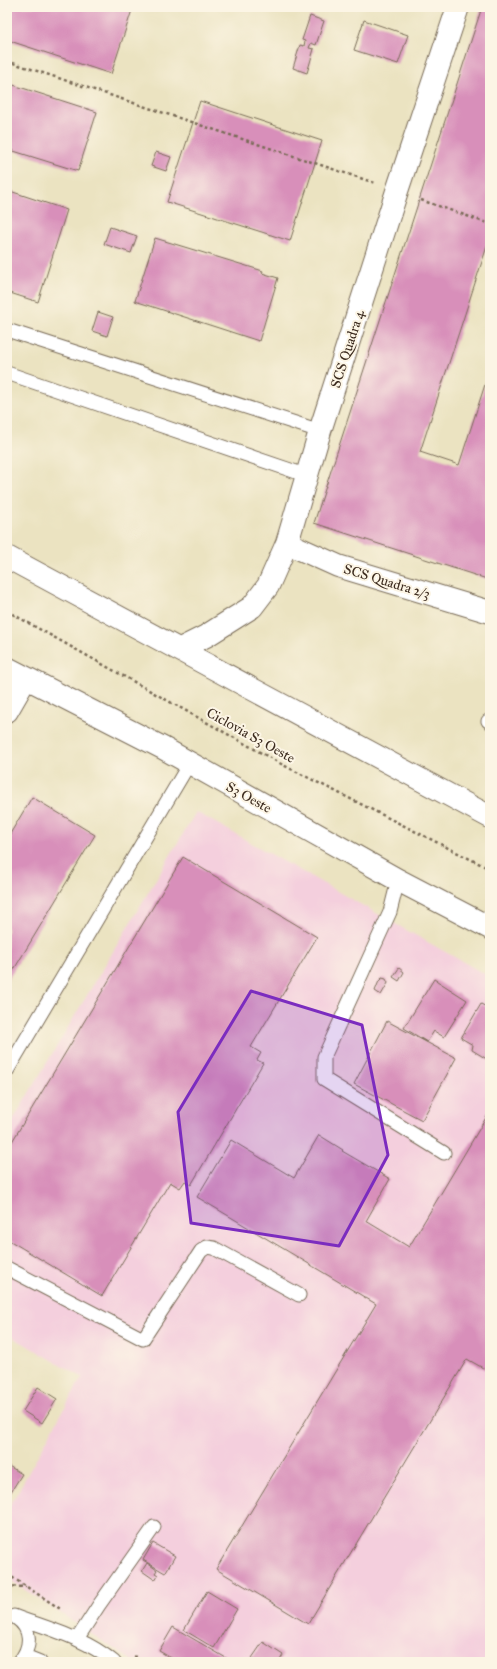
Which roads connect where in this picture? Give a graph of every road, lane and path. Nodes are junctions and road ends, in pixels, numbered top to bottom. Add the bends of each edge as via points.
1 (458, 7) edge
2 (7, 61) edge
3 (397, 191) junction
4 (490, 224) edge
5 (7, 330) edge
6 (7, 373) edge
7 (320, 431) junction
8 (308, 476) junction
9 (287, 543) junction
10 (7, 557) edge
11 (7, 611) edge
12 (490, 612) edge
13 (180, 649) junction
14 (7, 668) edge
15 (26, 678) junction
16 (7, 712) edge
17 (189, 764) junction
18 (490, 817) edge
19 (490, 869) edge
20 (398, 880) junction
21 (490, 928) edge
22 (7, 1071) edge
23 (444, 1153) dead end
24 (7, 1268) edge
25 (299, 1296) dead end
26 (154, 1527) dead end
27 (7, 1586) edge
28 (28, 1588) dead end
29 (10, 1615) edge
30 (77, 1639) junction
31 (25, 1660) edge
32 (40, 1662) edge
33 (114, 1662) edge

1 - 3 main road, SCS Quadra 4
2 - 3 path
3 - 4 path
3 - 7 main road, SCS Quadra 4
5 - 7 lane
6 - 8 lane
7 - 8 main road, SCS Quadra 4
8 - 9 main road, SCS Quadra 4
9 - 12 main road, SCS Quadra 2/3 via 338,566
9 - 13 main road, SCS Quadra 4 via 268,586 252,607
10 - 13 main road
11 - 19 path, Ciclovia S3 Oeste via 283,765
13 - 18 main road
14 - 15 main road, S3 Oeste
15 - 16 main road
15 - 17 main road, S3 Oeste via 163,748
17 - 20 main road, S3 Oeste
17 - 22 lane
20 - 21 main road, S3 Oeste
20 - 23 lane via 390,912 324,1057 324,1079
24 - 25 lane via 143,1339 201,1251 207,1247 214,1248
26 - 30 lane
27 - 28 path
29 - 30 lane
29 - 31 lane via 22,1622 27,1629 29,1638
30 - 33 lane
31 - 32 lane

